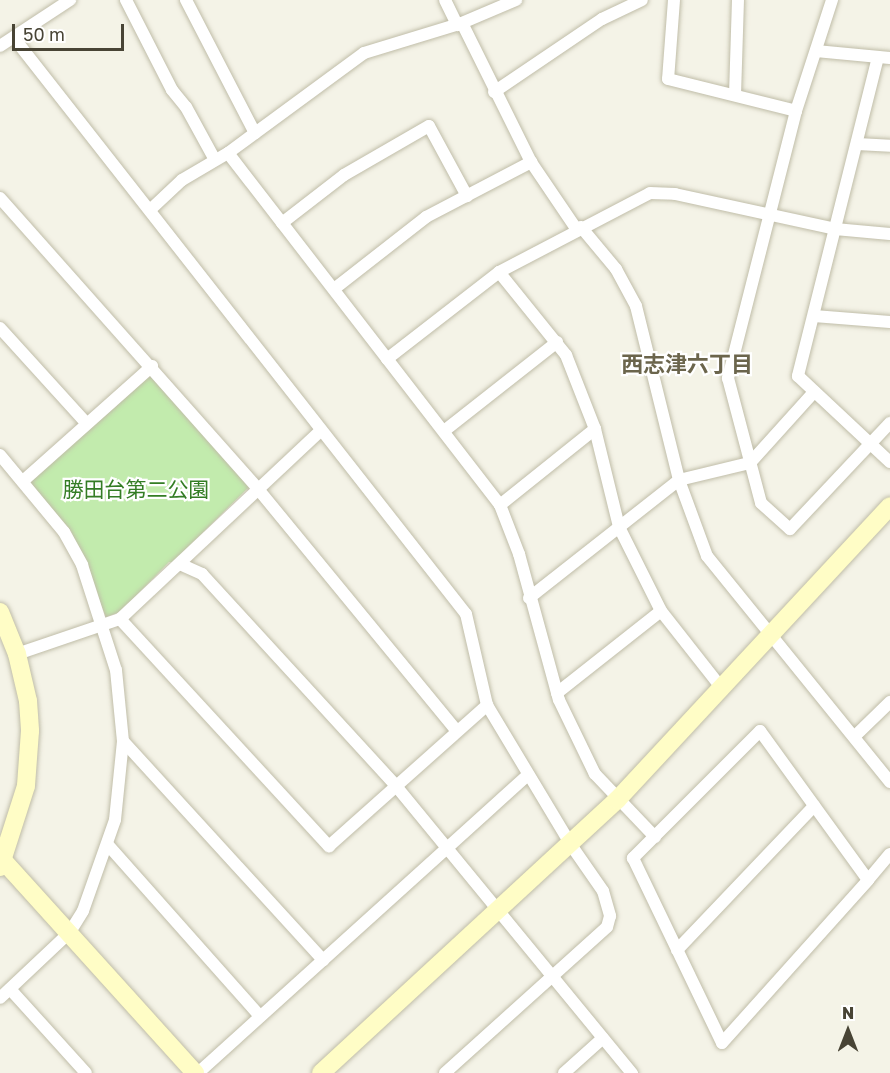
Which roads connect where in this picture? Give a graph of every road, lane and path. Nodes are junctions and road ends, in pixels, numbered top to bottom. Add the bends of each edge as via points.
1 (70, 0) edge
2 (126, 0) edge
3 (186, 0) edge
4 (445, 0) edge
5 (516, 0) edge
6 (642, 0) edge
7 (674, 0) edge
8 (738, 0) edge
9 (832, 0) edge
10 (459, 24) junction
11 (14, 38) junction
12 (0, 46) edge
13 (816, 51) junction
14 (884, 57) edge
15 (494, 92) junction
16 (735, 95) junction
17 (796, 111) junction
18 (255, 133) junction
19 (857, 144) junction
20 (890, 146) edge
21 (228, 153) junction
22 (215, 160) junction
23 (531, 162) junction
24 (467, 196) junction
25 (0, 198) edge
26 (150, 210) junction
27 (769, 216) junction
28 (282, 223) junction
29 (579, 229) junction
30 (835, 229) junction
31 (890, 234) edge
32 (499, 272) junction
33 (334, 289) junction
34 (814, 316) junction
35 (890, 322) edge
36 (0, 328) edge
37 (557, 342) junction
38 (387, 359) junction
39 (152, 366) junction
40 (814, 392) junction
41 (86, 423) junction
42 (890, 423) edge
43 (595, 429) junction
44 (320, 431) junction
45 (444, 431) junction
46 (870, 444) junction
47 (0, 455) edge
48 (890, 462) edge
49 (750, 463) junction
50 (679, 480) junction
51 (23, 481) junction
52 (258, 489) junction
53 (500, 505) junction
54 (890, 506) edge
55 (620, 527) junction
56 (182, 565) junction
57 (529, 598) junction
58 (662, 611) junction
59 (0, 612) edge
60 (120, 619) junction
61 (103, 626) junction
62 (769, 635) junction
63 (17, 654) junction
64 (720, 686) junction
65 (557, 693) junction
66 (890, 702) edge
67 (487, 705) junction
68 (457, 731) junction
69 (855, 736) junction
70 (123, 741) junction
71 (528, 774) junction
72 (890, 782) edge
73 (396, 786) junction
74 (617, 800) junction
75 (814, 806) junction
76 (655, 837) junction
77 (108, 845) junction
78 (571, 845) junction
79 (447, 848) junction
80 (890, 854) edge
81 (1, 862) edge
82 (868, 880) junction
83 (497, 913) junction
84 (70, 933) junction
85 (677, 951) junction
86 (323, 960) junction
87 (551, 976) junction
88 (10, 989) junction
89 (0, 998) edge
90 (260, 1016) junction
91 (603, 1038) junction
92 (86, 1073) edge
93 (196, 1073) edge
94 (321, 1073) edge
95 (445, 1073) edge
96 (564, 1073) edge
97 (632, 1073) edge

1 - 11 street
2 - 22 street via 172,90 186,107
3 - 18 street
4 - 10 street
5 - 10 street
6 - 15 street via 602,19
7 - 16 street via 668,79
8 - 16 street
9 - 13 street
10 - 15 street
10 - 18 street via 364,53
11 - 12 street
11 - 26 street
13 - 14 street
13 - 17 street
14 - 19 street
15 - 23 street
16 - 17 street
17 - 27 street
18 - 21 street
19 - 20 street
19 - 30 street
21 - 22 street
21 - 28 street
22 - 26 street via 182,180
23 - 24 street
23 - 29 street
24 - 28 street via 429,126 344,175
24 - 33 street via 426,217
25 - 39 street
26 - 44 street
27 - 29 street via 660,191 632,199
27 - 30 street
27 - 49 street via 728,378
28 - 33 street
29 - 32 street
29 - 50 street via 616,269 636,306
30 - 31 street
30 - 34 street
32 - 37 street
32 - 38 street
33 - 38 street
34 - 35 street
34 - 40 street via 798,376
36 - 41 street
37 - 43 street via 578,377
37 - 45 street
38 - 45 street
39 - 41 street
39 - 52 street
40 - 46 street
40 - 49 street
41 - 51 street
42 - 46 street
43 - 53 street
43 - 55 street
44 - 52 street
44 - 67 street via 466,614
45 - 53 street
46 - 48 street
46 - 49 street via 790,529 761,503
47 - 51 street
49 - 50 street
50 - 55 street
50 - 62 street via 707,556
51 - 61 street via 64,532 82,565
52 - 56 street via 189,552
52 - 68 street
53 - 57 street via 513,532
54 - 62 street
55 - 57 street
55 - 58 street
56 - 60 street via 171,570
56 - 73 street via 202,574
57 - 65 street
58 - 64 street
58 - 65 street
59 - 63 street
60 - 61 street
60 - 73 street via 329,846
61 - 63 street
61 - 70 street via 116,670
62 - 64 street
62 - 69 street
63 - 81 street via 28,701 30,757 20,813
64 - 74 street
65 - 74 street via 595,774
66 - 69 street
67 - 68 street
67 - 71 street
68 - 73 street
69 - 72 street
70 - 77 street via 119,796
70 - 86 street
71 - 78 street
71 - 79 street
73 - 79 street
74 - 76 street
74 - 78 street
75 - 76 street via 760,731
75 - 82 street
75 - 85 street
76 - 85 street via 633,858
77 - 84 street via 92,894
77 - 90 street
78 - 83 street
78 - 87 street via 603,891 610,916 607,927
79 - 83 street
79 - 86 street
80 - 82 street
81 - 84 street
82 - 85 street via 722,1043
83 - 87 street
83 - 94 street
84 - 88 street
84 - 93 street
86 - 90 street
87 - 91 street
87 - 95 street
88 - 89 street
88 - 92 street
90 - 93 street
91 - 96 street
91 - 97 street

